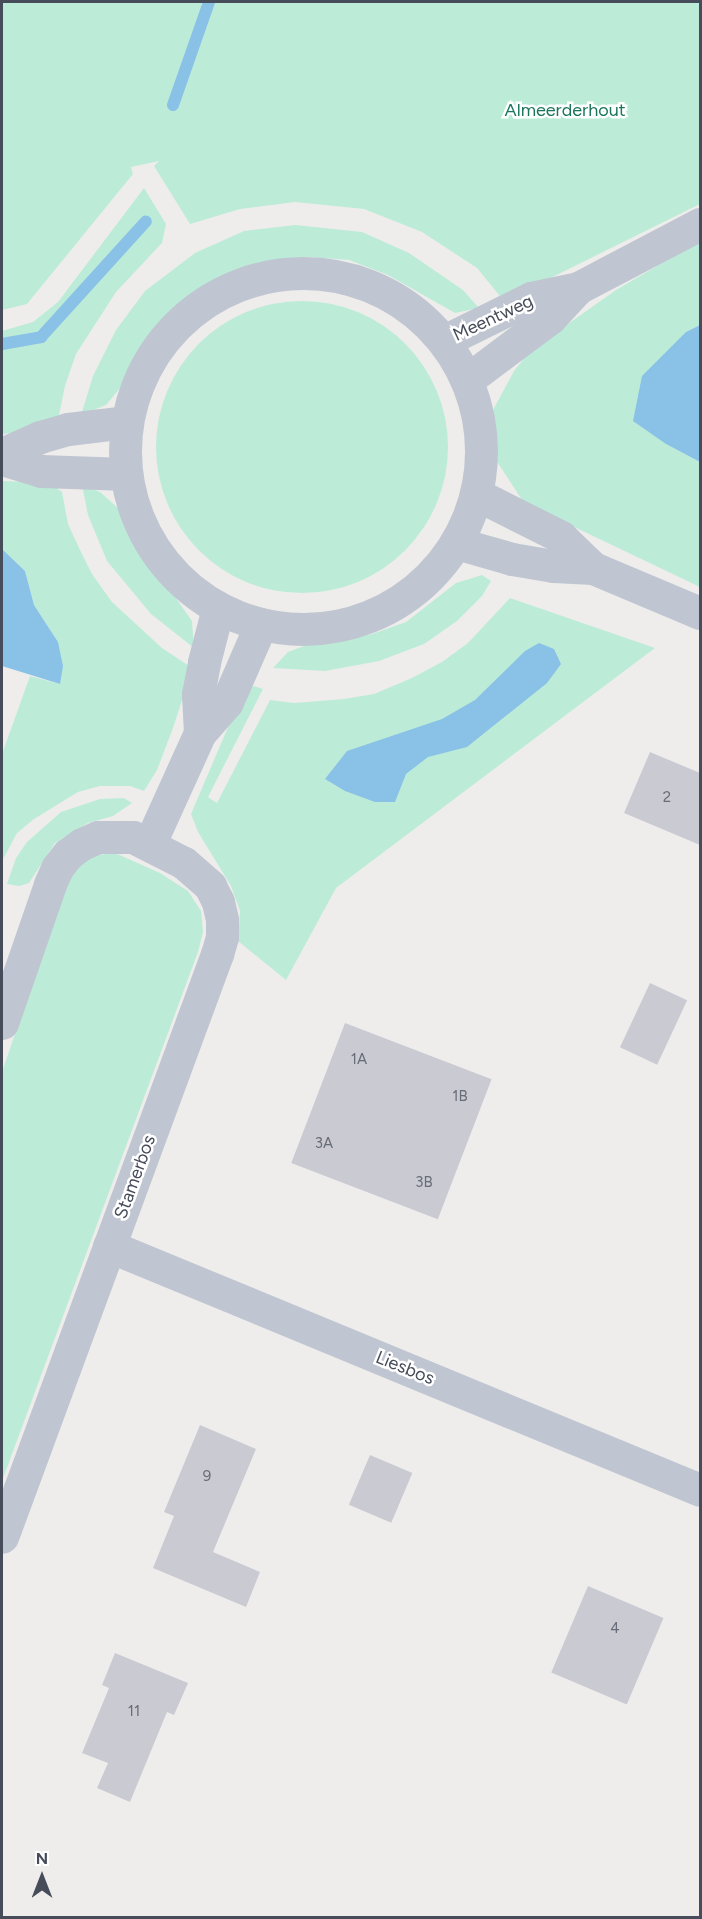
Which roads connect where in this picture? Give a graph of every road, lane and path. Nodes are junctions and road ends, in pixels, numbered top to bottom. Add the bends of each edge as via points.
1 (700, 224) edge
2 (578, 288) junction
3 (444, 341) junction
4 (467, 380) junction
5 (126, 422) junction
6 (2, 454) edge
7 (2, 459) edge
8 (126, 474) junction
9 (476, 494) junction
10 (456, 543) junction
11 (593, 568) junction
12 (218, 608) junction
13 (700, 613) edge
14 (261, 624) junction
15 (200, 733) junction
16 (150, 843) junction
17 (2, 1023) edge
18 (110, 1246) junction
19 (700, 1490) edge
20 (2, 1537) edge

1 - 2 street, Meentweg
2 - 3 street, Meentweg via 531,298
2 - 4 street, Meentweg via 550,318
3 - 4 street
3 - 5 street via 415,312 380,290 341,276 300,273 258,278 220,293 186,316 158,346 138,382
4 - 9 street via 481,436
5 - 6 street via 68,429
5 - 8 street
7 - 8 street via 40,471
8 - 12 street via 136,515 156,552 183,584
9 - 10 street
9 - 11 street via 561,537
10 - 11 street via 512,559
10 - 14 street via 433,573 405,597 372,615 336,626
11 - 13 street
12 - 14 street
12 - 15 street via 198,694
14 - 15 street via 227,702
15 - 16 street
16 - 17 street, Stamerbos via 133,837 98,837 68,854 50,884
16 - 18 street, Stamerbos via 184,862 210,886 218,902 222,937
18 - 19 street, Liesbos
18 - 20 street, Stamerbos

